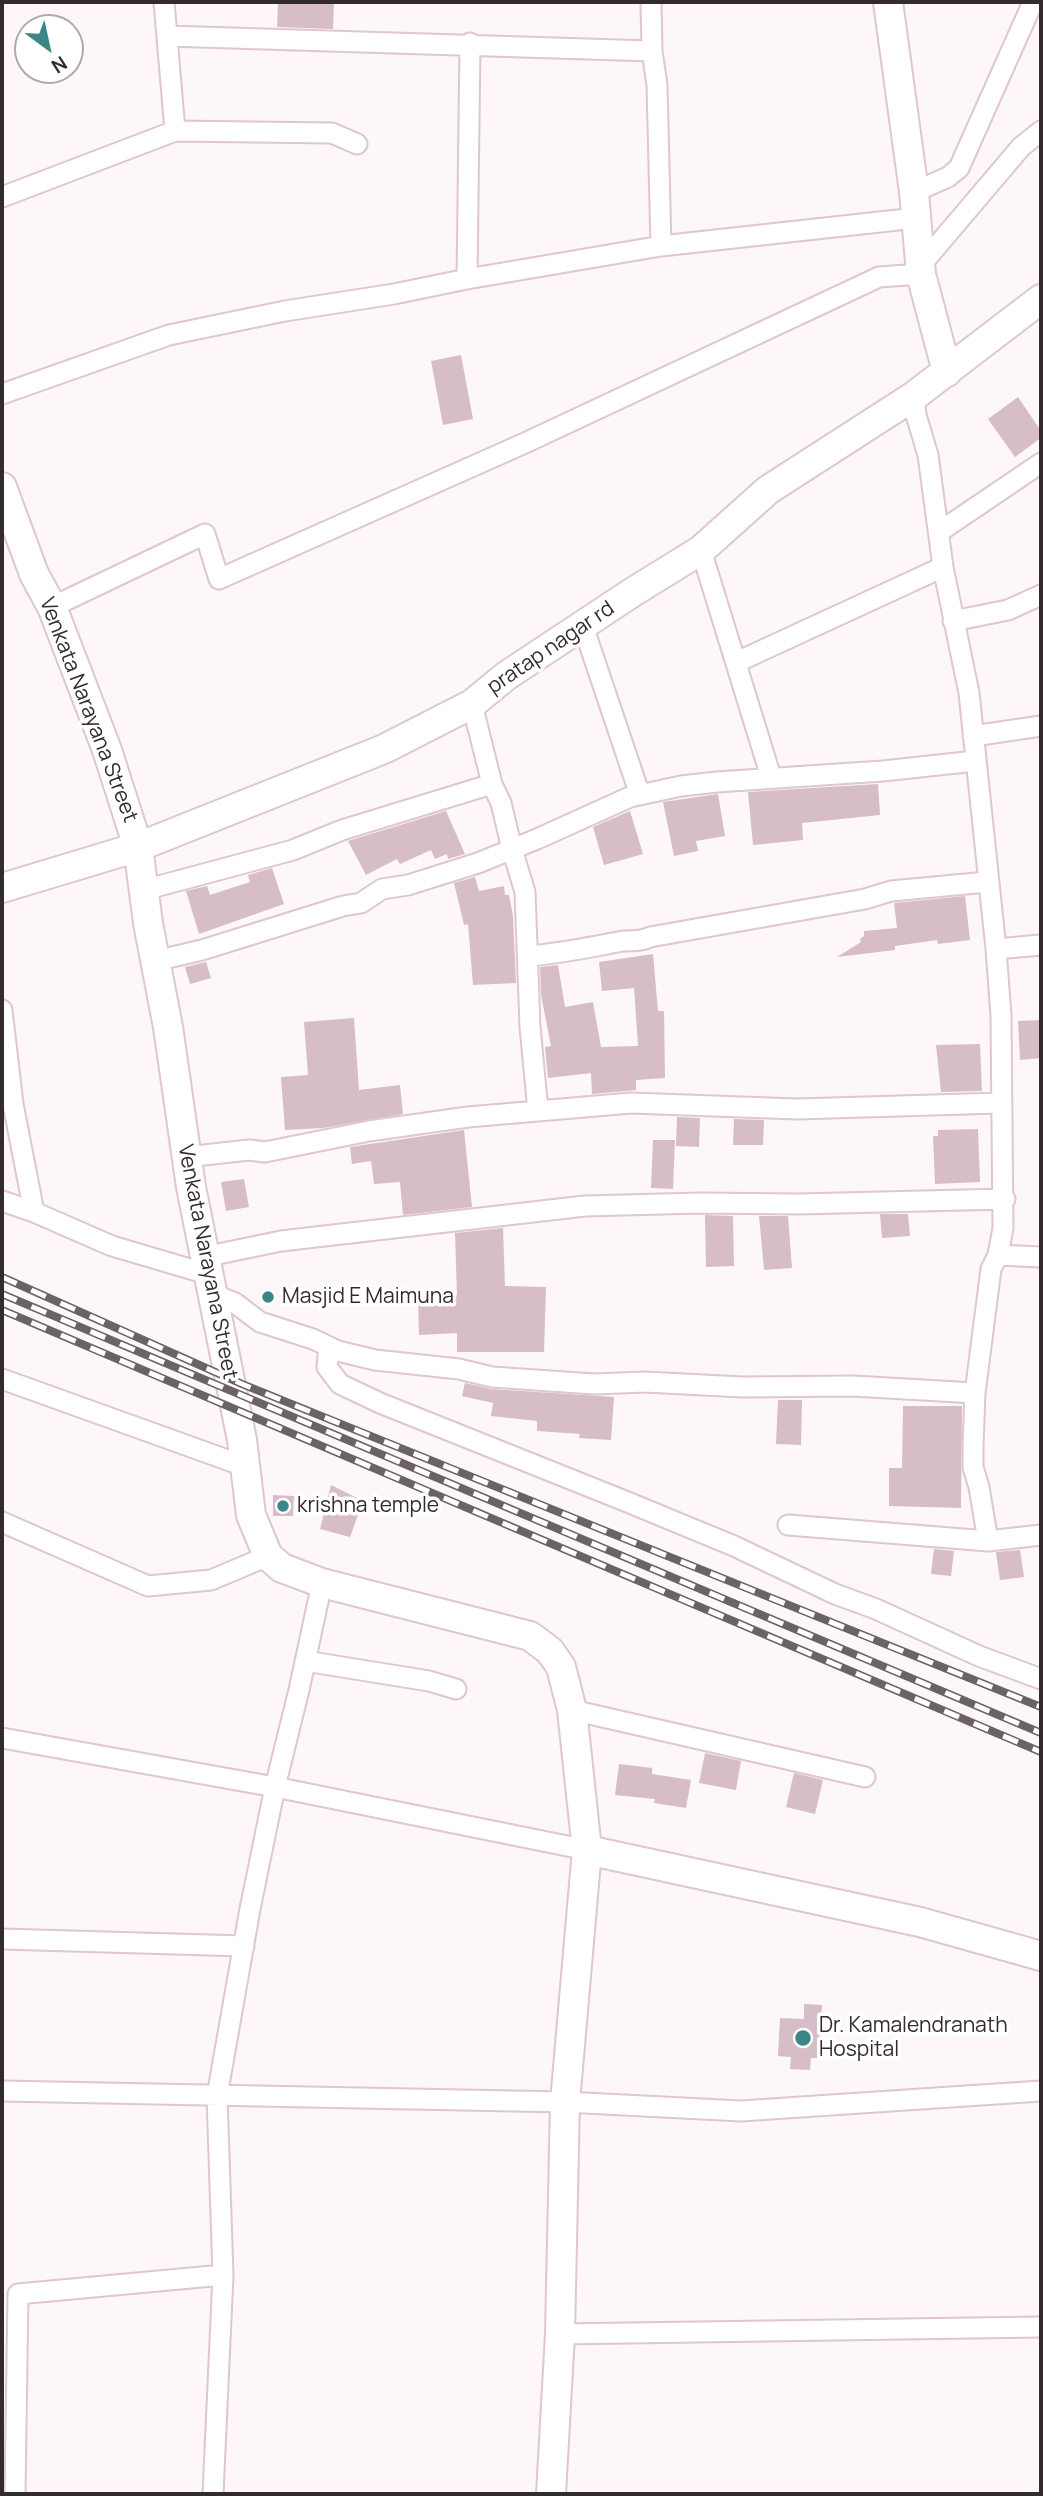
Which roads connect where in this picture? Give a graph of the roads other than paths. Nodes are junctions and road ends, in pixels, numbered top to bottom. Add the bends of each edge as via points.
1 (164, 2) edge
2 (651, 2) edge
3 (888, 2) edge
4 (1032, 2) edge
5 (167, 36) junction
6 (470, 43) junction
7 (652, 51) junction
8 (175, 131) junction
9 (1041, 131) edge
10 (357, 144) dead end
11 (2, 197) edge
12 (915, 205) junction
13 (661, 246) junction
14 (920, 270) junction
15 (467, 279) junction
16 (1041, 299) edge
17 (947, 372) junction
18 (2, 394) edge
19 (914, 396) junction
20 (1041, 463) edge
21 (2, 487) edge
22 (939, 533) junction
23 (701, 550) junction
24 (943, 567) junction
25 (1041, 594) edge
26 (52, 607) junction
27 (953, 621) junction
28 (583, 626) junction
29 (737, 662) junction
30 (472, 704) junction
31 (1041, 726) edge
32 (973, 736) junction
33 (975, 761) junction
34 (771, 777) junction
35 (492, 784) junction
36 (640, 795) junction
37 (138, 847) junction
38 (512, 849) junction
39 (987, 882) junction
40 (2, 888) edge
41 (144, 890) junction
42 (1041, 945) edge
43 (996, 949) junction
44 (527, 956) junction
45 (155, 961) junction
46 (2, 1010) edge
47 (1000, 1103) junction
48 (538, 1111) junction
49 (186, 1157) junction
50 (1005, 1199) junction
51 (2, 1201) edge
52 (34, 1212) junction
53 (998, 1255) junction
54 (1041, 1257) edge
55 (208, 1274) junction
56 (338, 1351) junction
57 (2, 1379) edge
58 (975, 1393) junction
59 (244, 1466) junction
60 (2, 1522) edge
61 (788, 1525) dead end
62 (1041, 1535) edge
63 (988, 1541) junction
64 (268, 1556) junction
65 (322, 1583) junction
66 (305, 1661) junction
67 (1041, 1679) edge
68 (456, 1689) dead end
69 (572, 1710) junction
70 (2, 1738) edge
71 (865, 1777) dead end
72 (275, 1787) junction
73 (587, 1850) junction
74 (2, 1939) edge
75 (244, 1946) junction
76 (1041, 1956) edge
77 (2, 2091) edge
78 (1041, 2091) edge
79 (217, 2096) junction
80 (565, 2102) junction
81 (223, 2274) junction
82 (10, 2295) edge
83 (1041, 2327) edge
84 (560, 2334) junction
85 (15, 2494) edge
86 (214, 2494) edge
87 (551, 2494) edge

1 - 5 street
2 - 7 street
3 - 12 street
4 - 12 street via 959,168
5 - 6 street
5 - 8 street
6 - 7 street
6 - 15 street
7 - 13 street
8 - 10 street via 332,133
8 - 11 street
9 - 14 street via 1021,147
12 - 13 street
12 - 14 street
13 - 15 street
14 - 17 street
14 - 26 street via 879,277 526,443 219,579 205,534
15 - 18 street via 169,335
16 - 17 street, pratap nagar rd
17 - 19 street, pratap nagar rd
19 - 22 street
19 - 23 street, pratap nagar rd via 768,490
20 - 22 street
21 - 26 street, Venkata Narayana Street via 34,574
22 - 24 street
23 - 28 street, pratap nagar rd
23 - 29 street
24 - 27 street
24 - 29 street
25 - 27 street via 1008,610
26 - 37 street, Venkata Narayana Street via 107,750
27 - 32 street
28 - 30 street, pratap nagar rd
28 - 36 street
29 - 34 street
30 - 35 street
30 - 37 street, pratap nagar rd via 384,749
31 - 32 street
32 - 33 street
33 - 34 street
33 - 39 street
34 - 36 street
35 - 38 street
35 - 41 street via 342,830 293,850
36 - 38 street via 621,799
37 - 40 street, pratap nagar rd
37 - 41 street, Venkata Narayana Street
38 - 44 street via 526,892
38 - 45 street via 382,890 361,903
39 - 43 street
39 - 44 street via 891,891 643,941
41 - 45 street, Venkata Narayana Street
42 - 43 street
43 - 47 street
44 - 48 street
45 - 49 street, Venkata Narayana Street
46 - 52 street via 13,1104
47 - 48 street via 767,1108 654,1102
47 - 50 street
48 - 49 street via 401,1126 265,1152
49 - 55 street, Venkata Narayana Street
50 - 53 street
50 - 55 street via 585,1206 281,1241
51 - 52 street
52 - 55 street via 111,1246
53 - 54 street
53 - 58 street via 991,1269
55 - 56 street via 260,1322
55 - 59 street, Venkata Narayana Street
56 - 58 street via 492,1377 594,1384 853,1386
56 - 67 street via 328,1356 327,1367 340,1384 362,1396 734,1546 968,1652
57 - 59 street
58 - 63 street via 973,1467
59 - 64 street, Venkata Narayana Street via 251,1515
60 - 64 street via 148,1586 211,1580
61 - 63 street
62 - 63 street
64 - 65 street via 282,1568
65 - 66 street
65 - 69 street via 530,1636 550,1651 561,1667
66 - 68 street
66 - 72 street
69 - 71 street
69 - 73 street
70 - 72 street
72 - 73 street
72 - 75 street
73 - 76 street via 920,1923
73 - 80 street
74 - 75 street
75 - 79 street
77 - 79 street
78 - 80 street via 741,2111
79 - 80 street
79 - 81 street
80 - 84 street
81 - 82 street
81 - 86 street
82 - 85 street
83 - 84 street
84 - 87 street

